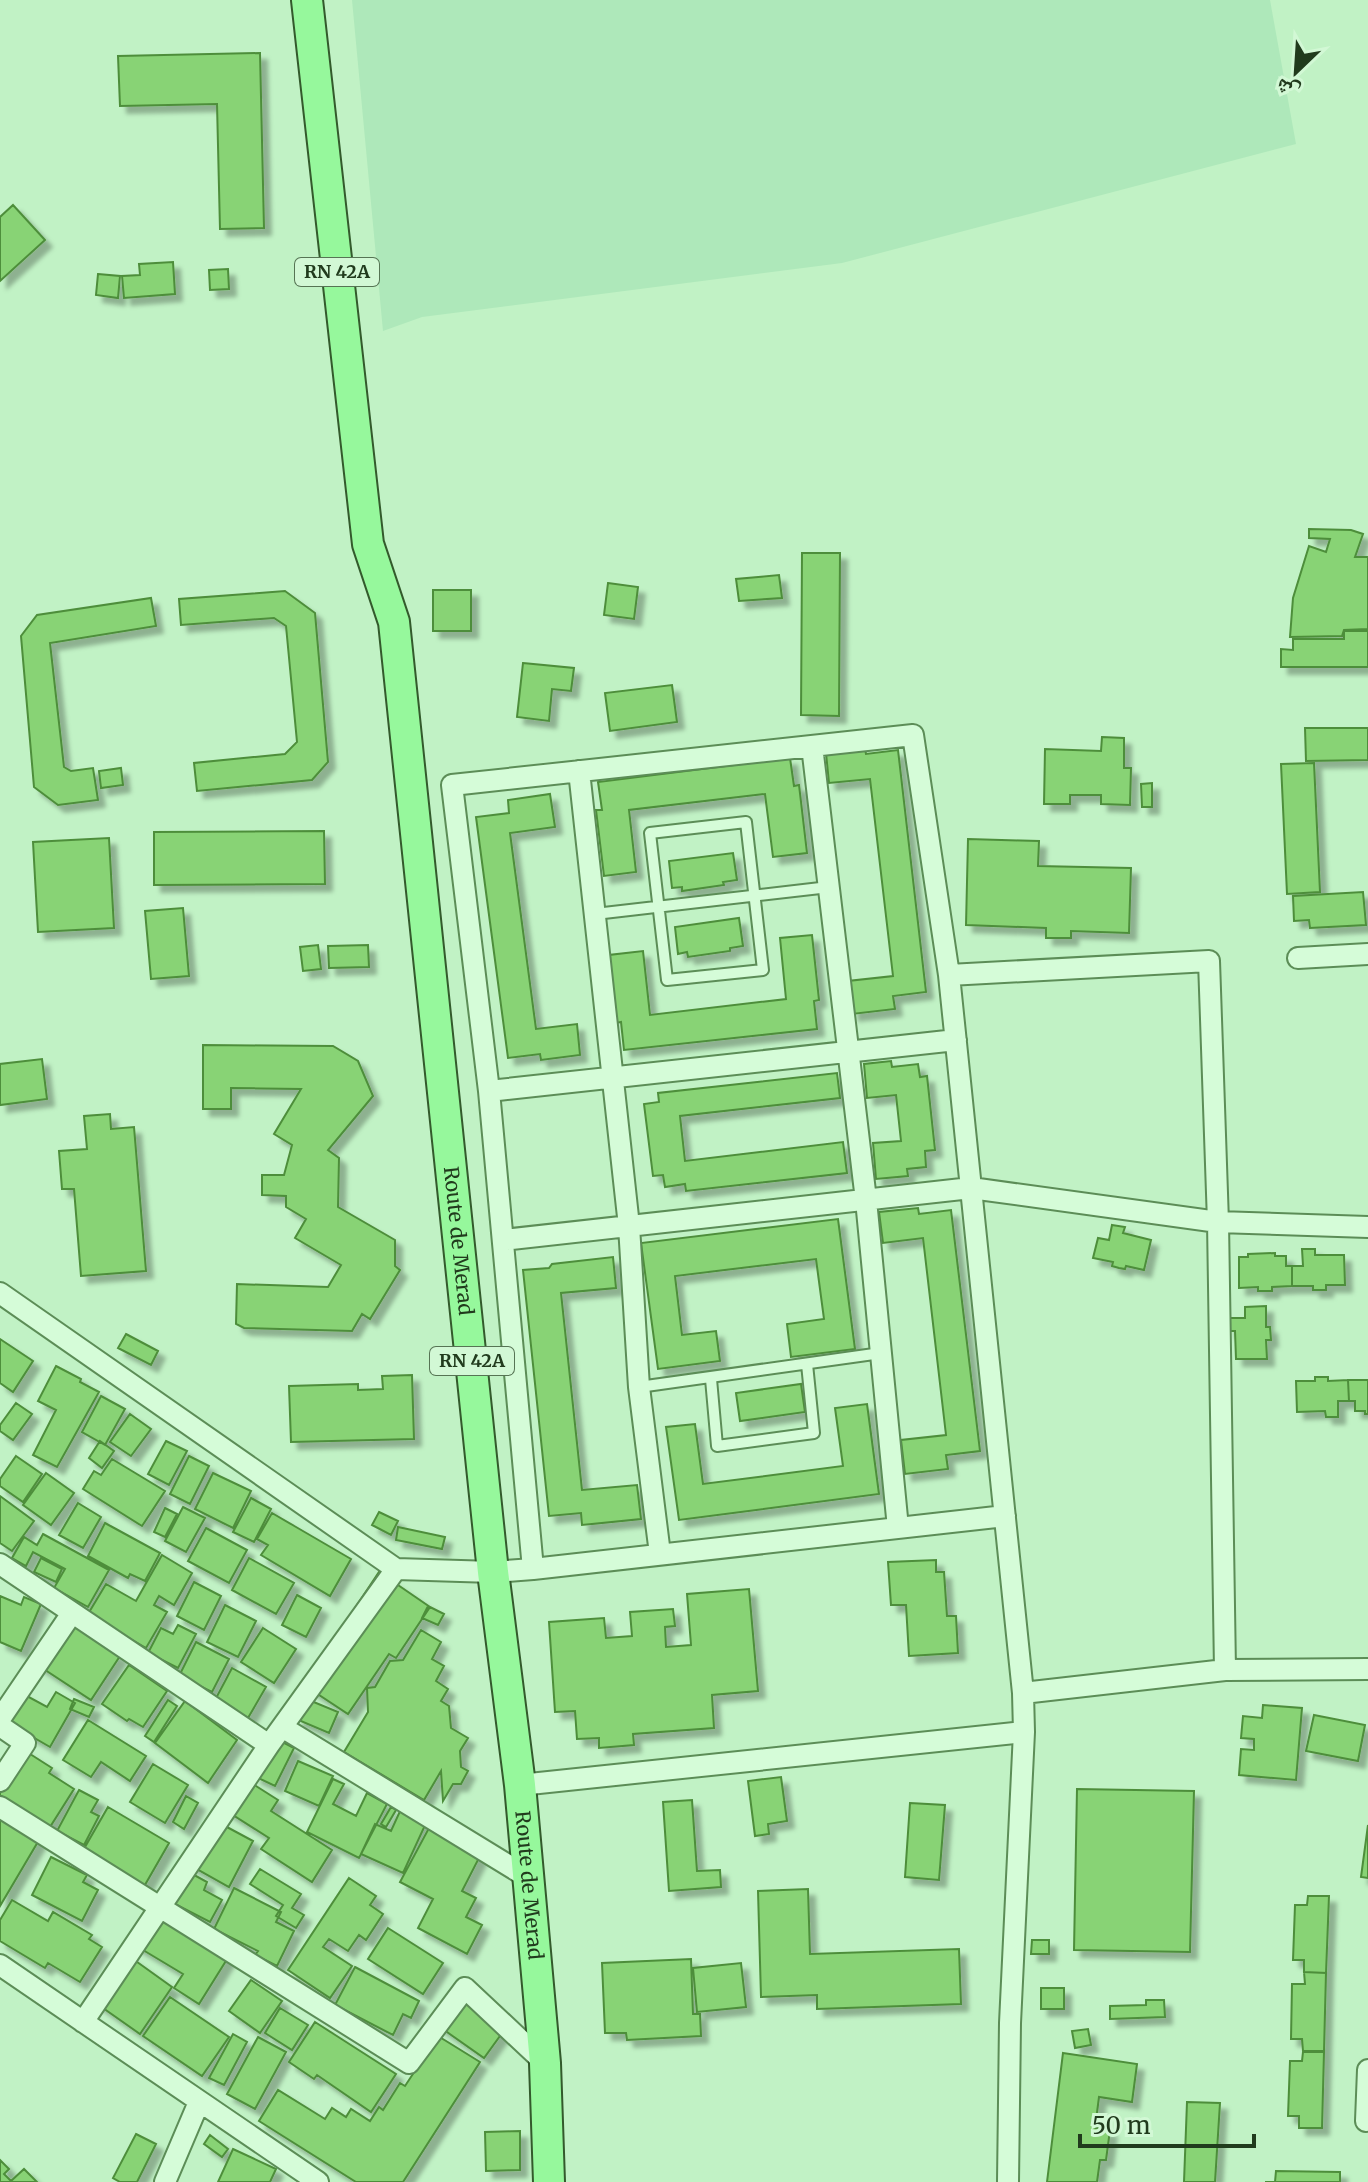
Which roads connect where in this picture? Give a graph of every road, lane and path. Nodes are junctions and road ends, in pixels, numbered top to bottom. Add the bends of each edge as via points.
1 (307, 0) edge
2 (812, 746) junction
3 (579, 771) junction
4 (829, 887) junction
5 (754, 896) junction
6 (659, 907) junction
7 (595, 914) junction
8 (1368, 954) edge
9 (1298, 958) dead end
10 (949, 975) junction
11 (956, 1040) junction
12 (848, 1052) junction
13 (613, 1078) junction
14 (489, 1091) junction
15 (971, 1188) junction
16 (866, 1200) junction
17 (1218, 1222) junction
18 (629, 1226) junction
19 (1368, 1227) edge
20 (503, 1240) junction
21 (0, 1293) edge
22 (881, 1353) junction
23 (807, 1364) junction
24 (711, 1379) junction
25 (639, 1387) junction
26 (1005, 1516) junction
27 (898, 1528) junction
28 (660, 1554) junction
29 (0, 1564) edge
30 (396, 1569) junction
31 (533, 1569) junction
32 (493, 1572) junction
33 (72, 1613) junction
34 (1368, 1669) edge
35 (1225, 1670) junction
36 (1023, 1693) junction
37 (0, 1719) edge
38 (0, 1726) edge
39 (282, 1727) junction
40 (1024, 1732) junction
41 (269, 1745) junction
42 (0, 1781) edge
43 (520, 1785) junction
44 (0, 1807) edge
45 (529, 1878) junction
46 (161, 1907) junction
47 (0, 1965) edge
48 (83, 2022) junction
49 (545, 2063) junction
50 (1368, 2070) edge
51 (199, 2102) junction
52 (1366, 2121) dead end
53 (549, 2181) edge
54 (165, 2182) edge
55 (318, 2182) edge
56 (1008, 2182) edge

1 - 32 main road, Route de Merad / RN 42A via 368,544 394,622
2 - 3 street
2 - 4 street
2 - 10 street via 913,735
3 - 7 street
3 - 14 street via 452,785
4 - 5 lane
4 - 12 street
5 - 6 lane
5 - 6 lane via 763,970 667,980
5 - 6 lane via 746,822 664,831 650,833
6 - 7 lane
7 - 13 street
8 - 9 street
10 - 11 street
10 - 17 street via 1209,961
11 - 12 street
11 - 15 street
12 - 13 street
12 - 16 street
13 - 14 street
13 - 18 street
14 - 20 street
15 - 16 street
15 - 17 street
15 - 26 street
16 - 18 street
16 - 22 street
17 - 19 street
17 - 35 street
18 - 20 street
18 - 25 street
20 - 31 street
21 - 30 street
22 - 23 lane
22 - 27 street
23 - 24 lane
23 - 24 lane via 814,1433 717,1446
24 - 25 lane
25 - 28 street
26 - 27 street
26 - 36 street
27 - 28 street
28 - 31 street
29 - 33 street
30 - 32 street
30 - 39 street
31 - 32 street
32 - 43 main road, Route de Merad / RN 42A
33 - 37 street
33 - 41 street
34 - 35 street
35 - 36 street
36 - 40 street
38 - 42 street via 25,1743
39 - 41 street
39 - 45 street
40 - 43 street
40 - 56 street
41 - 46 street
43 - 45 main road, Route de Merad / RN 42A
44 - 46 street
45 - 49 main road, Route de Merad / RN 42A
46 - 48 street
46 - 49 street via 409,2063 465,1988
47 - 48 street
48 - 51 street
49 - 53 main road, Route de Merad / RN 42A
50 - 52 street
51 - 54 street
51 - 55 street

